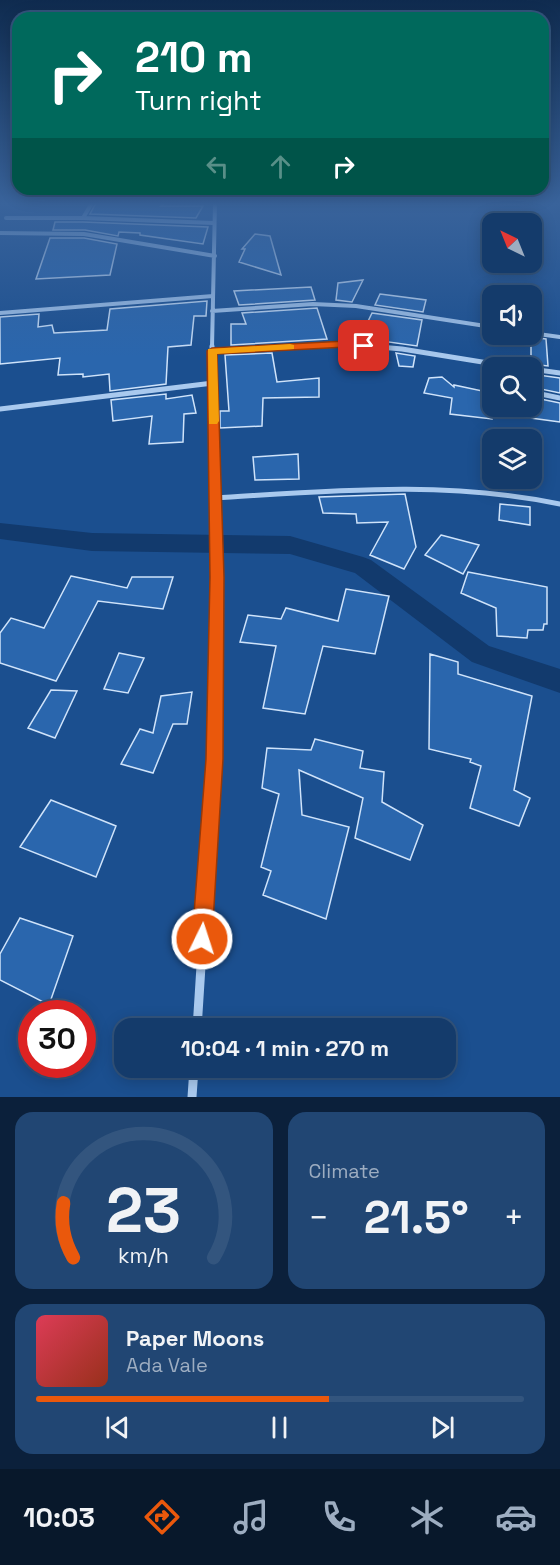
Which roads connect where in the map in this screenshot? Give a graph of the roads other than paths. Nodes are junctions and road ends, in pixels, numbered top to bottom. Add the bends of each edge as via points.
1 (204, 254) edge
2 (215, 256) joint
3 (213, 296) junction
4 (212, 311) junction
5 (0, 313) edge
6 (482, 325) edge
7 (542, 335) edge
8 (560, 337) edge
9 (212, 351) junction
10 (482, 362) edge
11 (542, 371) edge
12 (560, 373) edge
13 (213, 383) junction
14 (542, 394) edge
15 (560, 398) edge
16 (0, 408) edge
17 (215, 500) junction
18 (560, 504) edge
19 (197, 1018) edge
20 (193, 1078) edge
21 (192, 1097) edge

1 - 2 street
2 - 3 street
3 - 4 street
3 - 5 street
4 - 6 street via 313,304 356,306
4 - 9 street
7 - 8 street
9 - 10 street via 346,344
9 - 13 street
11 - 12 street
13 - 16 street
13 - 17 street
14 - 15 street
17 - 18 street via 408,489 504,494
17 - 19 street via 214,759
20 - 21 street

